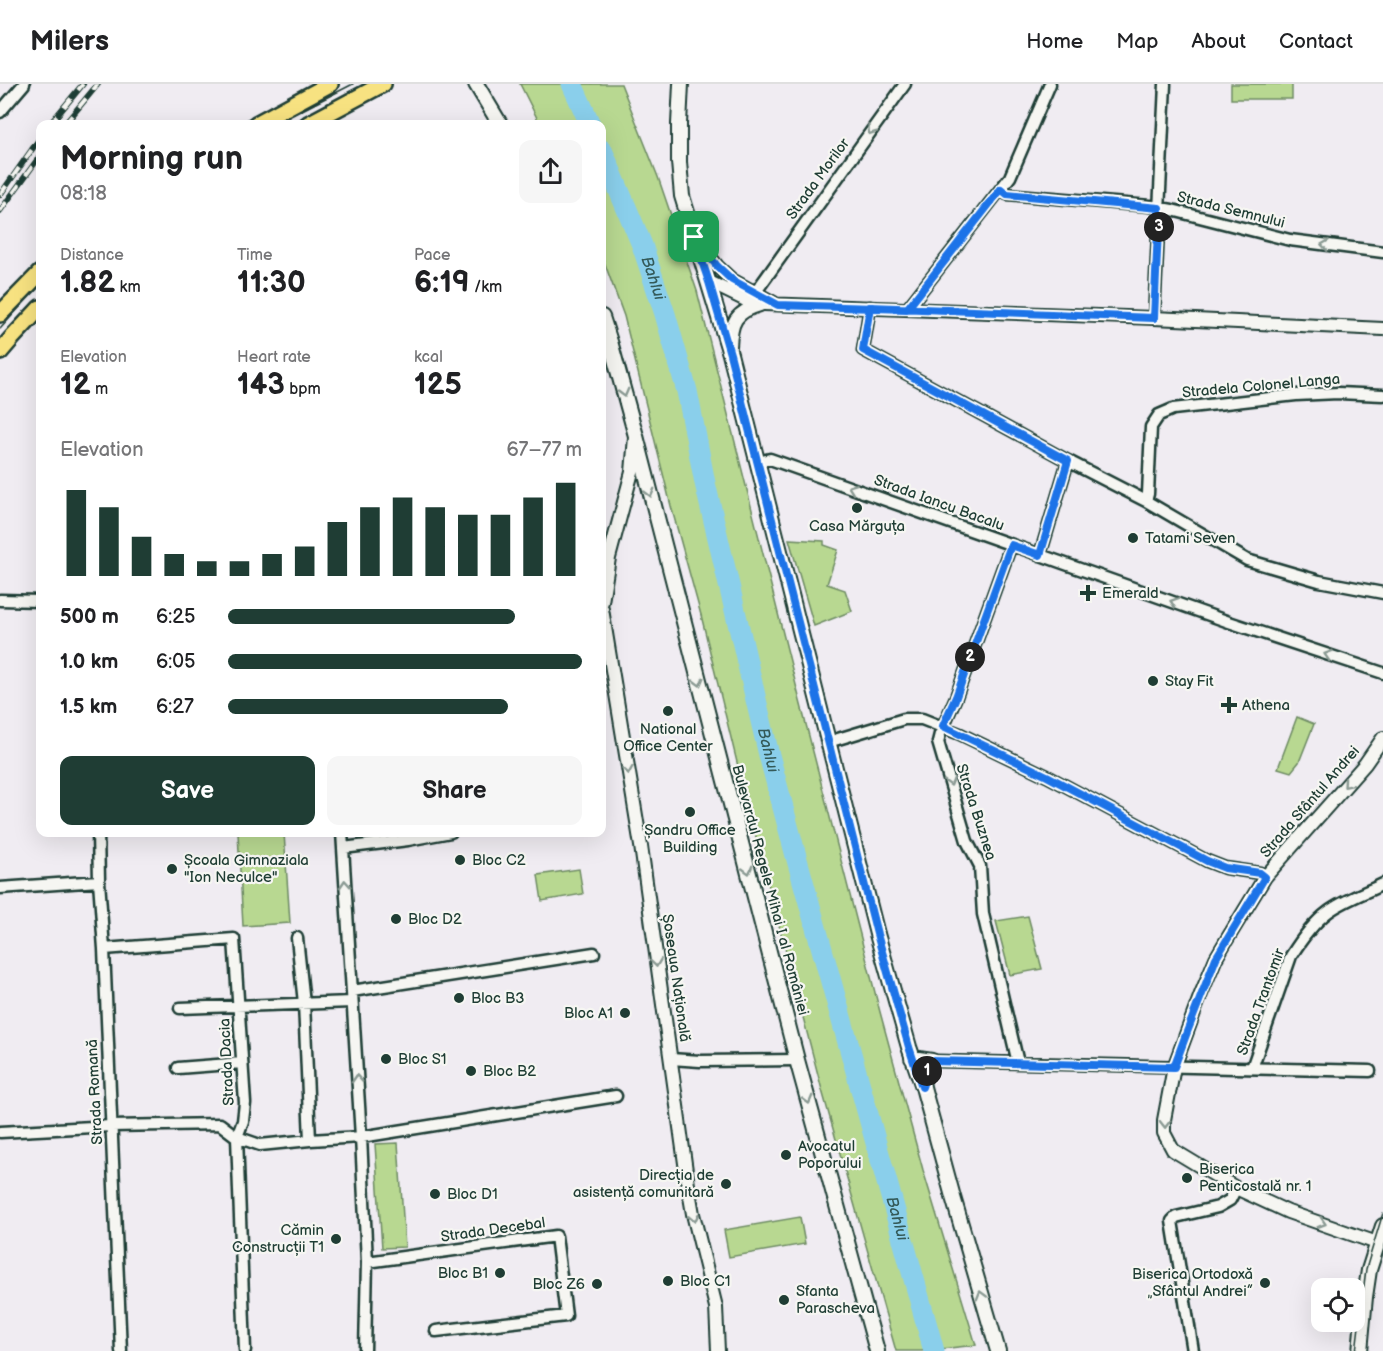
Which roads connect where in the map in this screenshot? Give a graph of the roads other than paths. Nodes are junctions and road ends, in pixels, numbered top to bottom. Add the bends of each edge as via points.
1 (24, 84) edge
2 (330, 84) edge
3 (382, 84) edge
4 (476, 84) edge
5 (681, 84) edge
6 (905, 84) edge
7 (1050, 84) edge
8 (1165, 84) edge
9 (0, 112) edge
10 (263, 120) edge
11 (315, 120) edge
12 (498, 120) edge
13 (1001, 189) junction
14 (1159, 208) junction
15 (694, 237) junction
16 (1383, 252) edge
17 (36, 277) edge
18 (709, 282) junction
19 (755, 293) junction
20 (764, 304) junction
21 (778, 305) junction
22 (870, 307) junction
23 (907, 309) junction
24 (36, 312) edge
25 (0, 314) edge
26 (1154, 318) junction
27 (606, 329) edge
28 (1383, 329) edge
29 (0, 352) edge
30 (730, 354) junction
31 (1383, 395) edge
32 (636, 436) junction
33 (1068, 461) junction
34 (758, 462) junction
35 (1146, 501) junction
36 (1011, 545) junction
37 (1040, 555) junction
38 (606, 577) edge
39 (1383, 593) edge
40 (0, 600) edge
41 (36, 601) edge
42 (606, 633) edge
43 (1383, 674) edge
44 (943, 726) junction
45 (1383, 738) edge
46 (828, 742) junction
47 (98, 837) edge
48 (342, 837) edge
49 (424, 837) edge
50 (343, 848) junction
51 (1265, 877) junction
52 (99, 881) junction
53 (1383, 884) edge
54 (0, 888) edge
55 (297, 938) dead end
56 (104, 949) junction
57 (594, 953) dead end
58 (352, 996) junction
59 (304, 1003) junction
60 (239, 1006) junction
61 (180, 1008) dead end
62 (912, 1058) junction
63 (671, 1059) junction
64 (797, 1060) junction
65 (932, 1061) junction
66 (242, 1063) junction
67 (1018, 1063) junction
68 (1174, 1067) junction
69 (178, 1068) dead end
70 (1252, 1068) junction
71 (1370, 1071) dead end
72 (922, 1087) junction
73 (616, 1096) dead end
74 (111, 1126) junction
75 (0, 1132) edge
76 (237, 1137) junction
77 (361, 1137) junction
78 (310, 1140) junction
79 (1236, 1188) junction
80 (1383, 1226) edge
81 (1377, 1243) junction
82 (367, 1262) junction
83 (436, 1331) dead end
84 (245, 1350) edge
85 (121, 1351) edge
86 (365, 1351) edge
87 (718, 1351) edge
88 (877, 1351) edge
89 (998, 1351) edge
90 (1193, 1351) edge
91 (1360, 1351) edge

1 - 9 street
2 - 10 main road
3 - 11 main road
4 - 12 main road
5 - 15 main road via 679,162 682,196
6 -> 19 street, Strada Morilor
7 - 13 street via 1010,177
8 - 14 street
13 - 14 street, Strada Semnului via 1007,194
13 - 23 street
16 -> 14 street, Strada Semnului via 1290,240
14 - 26 street
15 - 18 main road
15 - 19 street via 732,280
17 - 25 main road
18 - 20 street via 750,302
18 - 30 main road
19 - 21 street
20 - 21 street
20 - 30 street via 737,317 731,328
21 - 22 street
22 - 23 street
22 - 33 street via 863,350
23 - 26 street
24 - 29 main road
26 - 28 street
27 -> 32 main road
30 - 34 main road
31 - 35 street, Stradela Colonel Langa via 1296,395 1173,409 1159,415 1151,427
32 - 38 street via 632,472
32 -> 64 main road, Bulevardul Regele Mihai I al României
33 - 35 street
33 - 37 street
36 -> 34 street, Strada Iancu Bacalu via 770,459
34 - 46 main road
35 - 39 street via 1247,560 1319,581
36 - 37 street, Strada Iancu Bacalu
36 - 44 street, Strada Buznea
43 -> 37 street, Strada Iancu Bacalu
40 - 41 street
42 -> 63 street, Șoseaua Națională
44 - 46 street via 922,719 904,719
44 - 51 street via 1207,861
44 -> 67 street, Strada Buznea via 938,742 967,841 980,866 983,914
45 -> 51 street, Strada Sfântul Andrei via 1365,764
46 - 62 main road
47 - 52 street, Strada Romană
48 - 50 street
49 - 50 street
58 -> 50 street
51 - 68 street, Strada Sfântul Andrei via 1216,958
52 - 54 street
52 - 56 street, Strada Romană
53 - 70 street, Strada Trantomir via 1328,912 1301,940 1291,956
55 - 59 street
56 - 60 street, Strada Dacia via 234,939
56 - 74 street, Strada Romană
57 - 58 street
58 - 59 street
77 -> 58 street
59 - 60 street
59 - 78 street
60 - 61 street
60 - 66 street, Strada Dacia
62 - 65 main road
62 - 72 main road
63 - 64 street
63 -> 87 street, Șoseaua Națională via 690,1195 716,1307
64 -> 88 main road, Bulevardul Regele Mihai I al României
65 - 67 street
65 - 72 street
66 - 69 street
66 - 76 street, Strada Dacia via 245,1103
67 - 68 street
68 - 70 street
68 -> 79 street, Strada Sfântul Andrei via 1164,1120 1164,1132 1173,1150
70 - 71 street
89 -> 72 main road
73 - 77 street
74 - 75 street
74 - 76 street via 220,1124
74 - 85 street, Strada Romană
76 - 78 street via 260,1145
76 - 84 street, Strada Dacia
77 - 78 street
77 - 82 street
79 -> 81 street, Strada Sfântul Andrei via 1288,1212
79 - 90 street via 1230,1200 1218,1207 1172,1221
80 - 81 main road
81 - 91 main road via 1365,1297
82 - 83 street, Strada Decebal via 556,1236 566,1316
82 - 86 street

